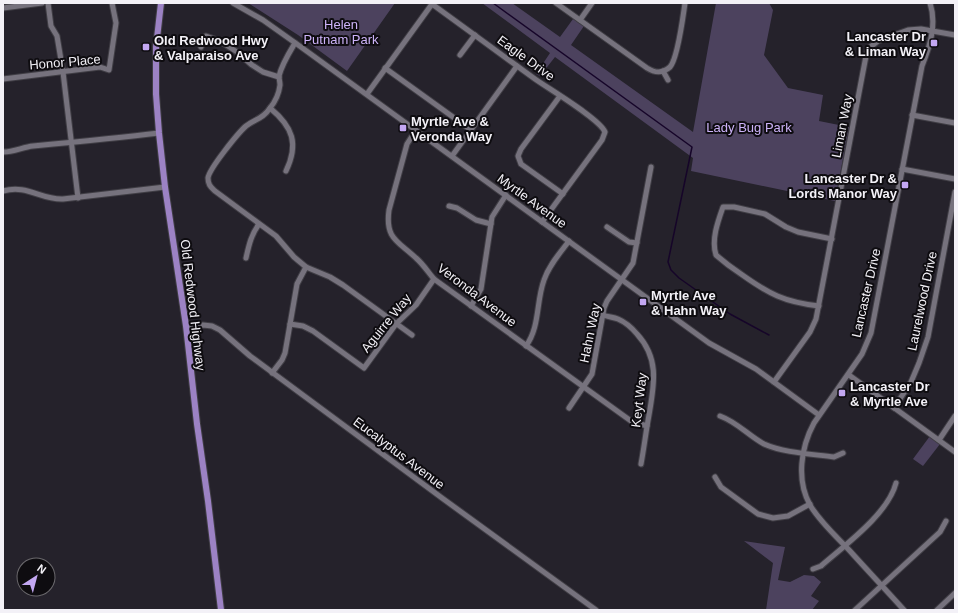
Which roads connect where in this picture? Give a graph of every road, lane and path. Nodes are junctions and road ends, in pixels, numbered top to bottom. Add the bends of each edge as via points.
1 (42, 3) edge
2 (48, 3) edge
3 (112, 3) edge
4 (161, 3) edge
5 (233, 3) edge
6 (556, 3) edge
7 (592, 3) edge
8 (685, 3) edge
9 (930, 3) edge
10 (432, 4) edge
11 (3, 8) edge
12 (580, 20) junction
13 (932, 31) junction
14 (474, 35) junction
15 (955, 35) edge
16 (295, 43) junction
17 (201, 47) dead end
18 (460, 56) dead end
19 (517, 66) junction
20 (385, 68) junction
21 (663, 71) junction
22 (63, 72) junction
23 (279, 77) junction
24 (3, 79) edge
25 (668, 80) dead end
26 (367, 94) junction
27 (560, 96) junction
28 (270, 108) junction
29 (912, 116) junction
30 (955, 123) edge
31 (416, 130) junction
32 (471, 130) junction
33 (159, 133) junction
34 (72, 143) junction
35 (3, 152) edge
36 (452, 156) junction
37 (651, 167) dead end
38 (902, 169) junction
39 (286, 170) dead end
40 (955, 179) edge
41 (166, 187) junction
42 (3, 191) edge
43 (955, 192) edge
44 (563, 194) junction
45 (506, 195) junction
46 (78, 198) junction
47 (449, 206) dead end
48 (542, 222) junction
49 (259, 224) junction
50 (490, 224) junction
51 (607, 226) dead end
52 (832, 239) junction
53 (569, 241) junction
54 (637, 243) junction
55 (246, 258) dead end
56 (306, 267) junction
57 (434, 279) junction
58 (623, 280) junction
59 (471, 306) junction
60 (819, 306) junction
61 (603, 315) junction
62 (290, 324) junction
63 (396, 324) junction
64 (186, 326) junction
65 (412, 335) dead end
66 (526, 346) junction
67 (272, 373) junction
68 (848, 375) junction
69 (774, 382) junction
70 (584, 387) junction
71 (568, 408) dead end
72 (894, 408) junction
73 (819, 415) junction
74 (720, 416) dead end
75 (955, 416) edge
76 (647, 426) junction
77 (939, 440) junction
78 (803, 452) junction
79 (955, 452) edge
80 (843, 453) dead end
81 (641, 464) dead end
82 (715, 478) dead end
83 (896, 483) dead end
84 (810, 504) junction
85 (946, 521) dead end
86 (845, 545) junction
87 (813, 569) dead end
88 (882, 586) junction
89 (955, 594) edge
90 (221, 610) edge
91 (596, 610) edge
92 (855, 610) edge
93 (904, 610) edge
94 (937, 610) edge

1 - 11 street
2 - 22 street
3 - 22 street, Honor Place via 116,23 109,70 100,68
4 - 33 main road, Old Redwood Highway via 156,47
5 - 16 street, Myrtle Avenue
6 - 12 street
7 - 12 street
8 - 21 street via 674,57 670,67
9 - 13 street, Lancaster Drive
10 - 14 street, Eagle Drive
10 - 20 street
12 - 21 street via 647,68 657,73
13 - 15 street, Liman Way
13 - 29 street, Lancaster Drive
13 - 52 street, Liman Way via 908,30 878,41 869,48
14 - 18 street
14 - 19 street, Eagle Drive
16 - 23 street
16 - 26 street, Myrtle Avenue
17 - 23 street via 206,36 220,41 263,72
19 - 27 street, Eagle Drive
19 - 32 street
20 - 26 street
20 - 32 street
21 - 25 street
22 - 24 street, Honor Place
22 - 34 street
23 - 28 street via 280,85
26 - 31 street, Myrtle Avenue
27 - 44 street, Eagle Drive via 600,125 605,132 602,140
27 - 44 street via 520,149 518,156 521,164
28 - 39 street via 288,127 293,139 291,160
28 - 49 street via 260,119 239,133 208,176 209,184 215,192
29 - 30 street
29 - 38 street, Lancaster Drive
31 - 36 street, Myrtle Avenue
31 - 57 street, Veronda Avenue via 405,148 388,220 397,243 420,261
32 - 36 street
33 - 34 street
33 - 41 main road, Old Redwood Highway
34 - 35 street
34 - 46 street
36 - 45 street, Myrtle Avenue
37 - 54 street, Hahn Way
38 - 40 street
38 - 68 street, Lancaster Drive via 871,333 862,354
41 - 46 street
41 - 64 main road, Old Redwood Highway
42 - 46 street via 17,188 56,200
43 - 72 street, Laurelwood Drive via 928,337 910,382
44 - 48 street
45 - 48 street, Myrtle Avenue
45 - 50 street via 494,212
47 - 50 street
48 - 53 street, Myrtle Avenue
49 - 55 street via 252,234
49 - 56 street via 276,236
50 - 59 street via 481,289
51 - 54 street via 629,242
52 - 60 street, Liman Way
52 - 60 street via 798,232 765,214 723,206 714,241 716,255 762,289 789,301
53 - 58 street, Myrtle Avenue
53 - 66 street via 547,272 533,335
54 - 58 street, Hahn Way via 633,263
56 - 62 street via 297,284
56 - 63 street via 343,285
57 - 59 street, Veronda Avenue
57 - 63 street, Aguirre Way via 416,305
58 - 61 street, Hahn Way via 607,301
58 - 69 street, Myrtle Avenue via 709,343
59 - 66 street, Veronda Avenue
60 - 69 street, Liman Way via 810,332
61 - 70 street, Hahn Way via 593,370
61 - 76 street, Keyt Way via 625,322 649,351 654,376
62 - 63 street, Aguirre Way via 313,331 364,368
62 - 67 street via 285,353
63 - 65 street
64 - 67 street, Eucalyptus Avenue via 212,326 220,330
64 - 90 main road, Old Redwood Highway
66 - 70 street, Veronda Avenue
67 - 91 street, Eucalyptus Avenue
68 - 72 street
68 - 73 street, Lancaster Drive
69 - 73 street, Myrtle Avenue
70 - 71 street, Hahn Way
70 - 76 street, Veronda Avenue via 631,421
72 - 77 street
73 - 78 street, Lancaster Drive via 808,434
74 - 78 street via 769,446
75 - 77 street
76 - 81 street, Keyt Way
77 - 79 street
78 - 80 street via 834,457
78 - 84 street, Lancaster Drive via 804,487
82 - 84 street via 721,488 758,514 772,518 788,516
83 - 86 street via 894,494 881,512
84 - 86 street, Lancaster Drive
85 - 88 street via 940,532
86 - 87 street via 821,566
86 - 88 street, Lancaster Drive
88 - 92 street
88 - 93 street, Lancaster Drive
89 - 94 street

